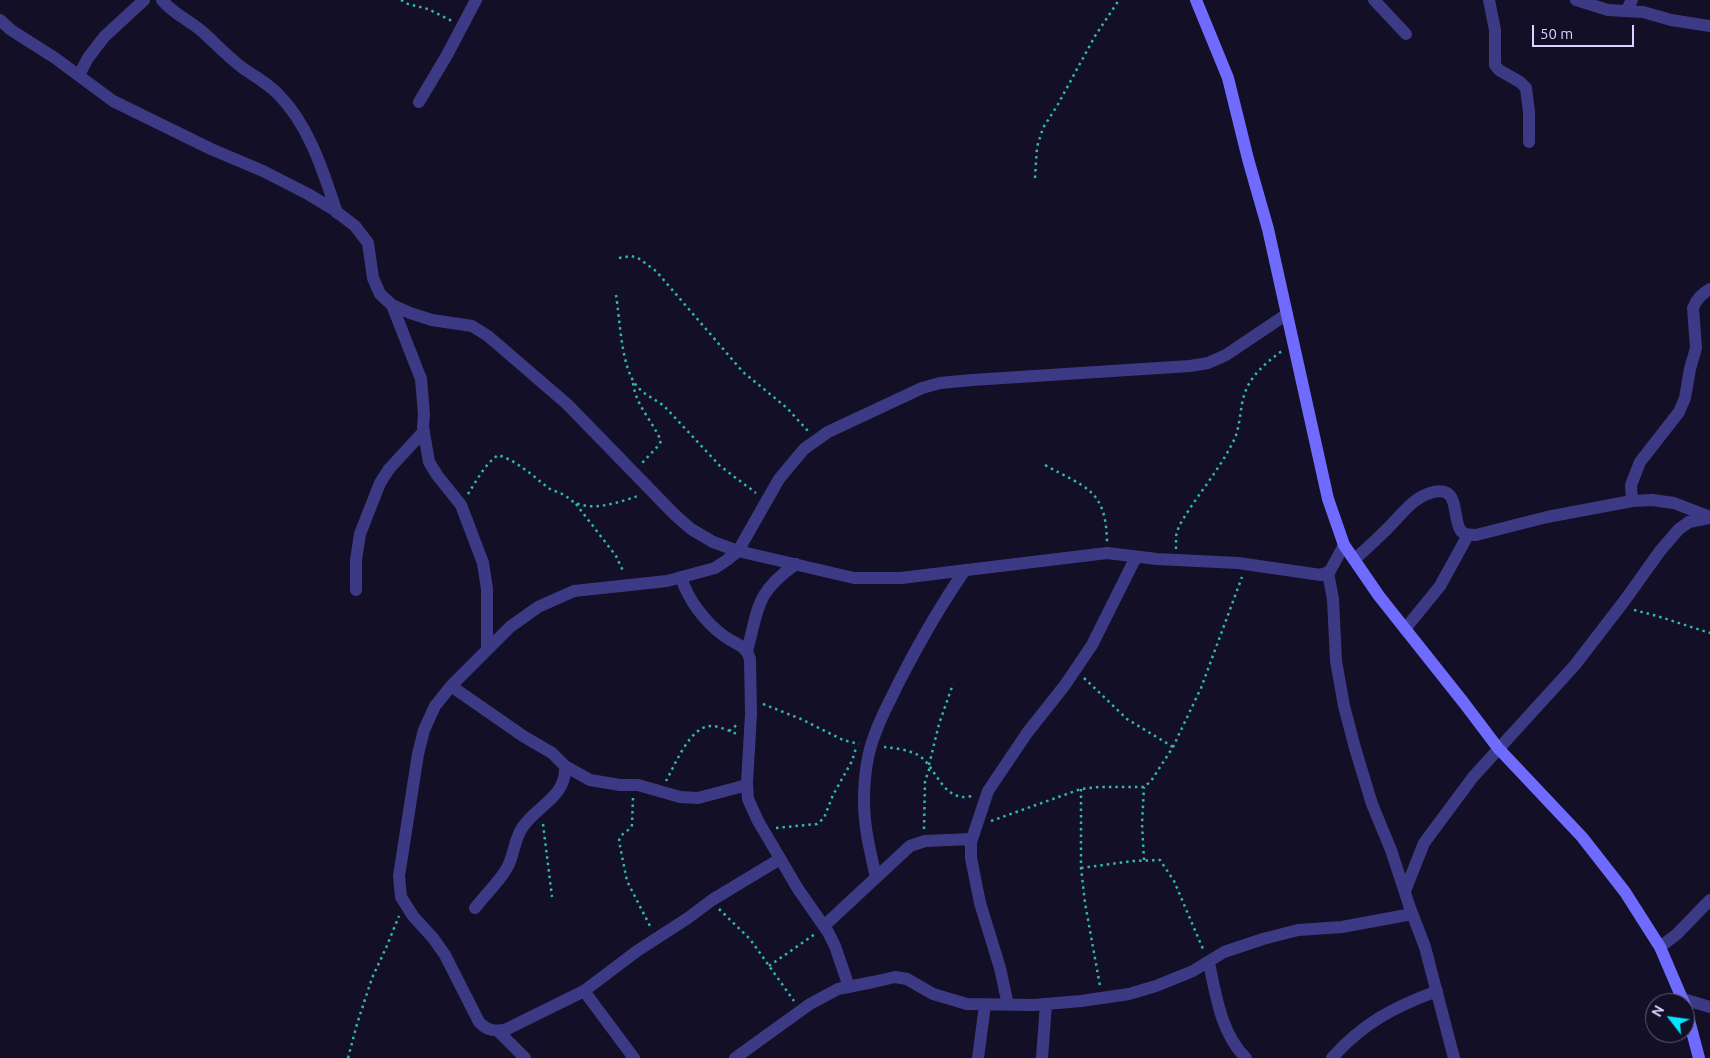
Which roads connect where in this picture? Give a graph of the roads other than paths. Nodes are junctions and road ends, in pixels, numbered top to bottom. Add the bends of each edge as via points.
1 (144, 0) edge
2 (162, 0) edge
3 (476, 0) edge
4 (1196, 0) edge
5 (1374, 0) edge
6 (1489, 0) edge
7 (1576, 0) edge
8 (1629, 6) edge
9 (0, 20) edge
10 (1710, 26) edge
11 (1406, 34) dead end
12 (79, 75) junction
13 (419, 102) dead end
14 (1529, 142) dead end
15 (336, 212) junction
16 (1710, 288) edge
17 (392, 305) junction
18 (1287, 314) junction
19 (424, 431) junction
20 (1632, 502) junction
21 (1710, 517) edge
22 (1468, 535) junction
23 (1344, 545) junction
24 (738, 551) junction
25 (1136, 557) junction
26 (1355, 560) junction
27 (796, 564) junction
28 (965, 570) junction
29 (1328, 573) junction
30 (681, 577) junction
31 (356, 590) dead end
32 (1405, 629) junction
33 (487, 649) junction
34 (748, 652) junction
35 (451, 686) junction
36 (1498, 748) junction
37 (565, 766) junction
38 (747, 785) junction
39 (974, 832) junction
40 (780, 858) junction
41 (876, 876) junction
42 (1405, 891) junction
43 (1710, 900) edge
44 (475, 908) dead end
45 (1412, 914) junction
46 (824, 926) junction
47 (1660, 947) junction
48 (1209, 963) junction
49 (849, 987) junction
50 (584, 991) junction
51 (1437, 991) junction
52 (1680, 993) edge
53 (1046, 1004) junction
54 (1695, 1004) edge
55 (985, 1005) junction
56 (1008, 1005) junction
57 (1710, 1007) edge
58 (498, 1031) junction
59 (1695, 1043) edge
60 (525, 1058) edge
61 (634, 1058) edge
62 (735, 1058) edge
63 (978, 1058) edge
64 (1042, 1058) edge
65 (1246, 1058) edge
66 (1332, 1058) edge
67 (1454, 1058) edge
68 (1699, 1058) edge

1 - 12 street via 104,37
2 - 15 street via 244,69 265,82 293,111 323,172
3 - 13 street
4 - 18 street via 1228,78
5 - 11 street
6 - 14 street via 1495,30 1495,65 1526,88
7 - 8 street via 1608,10
8 - 10 street via 1671,20
9 - 12 street
12 - 15 street via 113,101 263,171
15 - 17 street via 368,243 373,278 380,294
16 - 20 street via 1694,303 1696,348 1685,398 1679,412 1640,462 1632,485
17 - 19 street via 421,379
17 - 24 street via 432,320 472,326 488,336 567,404 675,515 713,542
18 - 23 street via 1328,499
18 - 24 street via 1226,355 1208,363 922,388 828,432 804,449 766,500
19 - 31 street via 380,483 360,534
19 - 33 street via 429,462 461,505 480,553 486,577
20 - 21 street via 1674,503
20 - 22 street
21 - 36 street via 1689,522 1679,529 1575,665
22 - 26 street via 1461,531 1451,497 1444,492 1433,492 1419,497
22 - 32 street via 1440,586
23 - 26 street
23 - 29 street
24 - 27 street
24 - 30 street via 715,568
25 - 28 street via 1107,553
25 - 29 street
25 - 39 street via 1092,645 1027,733 986,796
26 - 32 street
27 - 28 street via 854,578 901,578
27 - 34 street via 765,592 757,611
28 - 41 street via 939,606 885,709 871,745 864,786 864,823
29 - 42 street via 1333,599 1336,661 1344,706 1372,804
30 - 33 street via 574,591 538,607
30 - 34 street via 687,595 709,622
32 - 36 street
33 - 35 street
34 - 38 street via 750,738
35 - 37 street via 552,753
35 - 58 street via 428,718 418,754 399,876 401,897 444,955 479,1022 488,1030
36 - 42 street via 1424,843
36 - 47 street via 1582,837 1625,892
37 - 38 street via 590,780 634,785 680,797 698,798
37 - 44 street via 564,782 524,825 506,868
38 - 40 street via 748,799
39 - 41 street via 910,846
39 - 56 street via 971,858
40 - 46 street
40 - 50 street via 712,900
41 - 46 street
42 - 45 street
43 - 47 street
45 - 48 street via 1263,938 1224,952
45 - 51 street
46 - 49 street via 835,946
47 - 52 street
48 - 53 street via 1129,994
48 - 65 street via 1222,1018
49 - 55 street via 895,977 907,979 951,1000
49 - 62 street via 810,1004
50 - 58 street via 507,1030
50 - 61 street
51 - 66 street via 1402,1005 1366,1026
51 - 67 street
53 - 56 street
53 - 64 street
54 - 57 street
55 - 56 street
55 - 63 street
58 - 60 street
59 - 68 street

